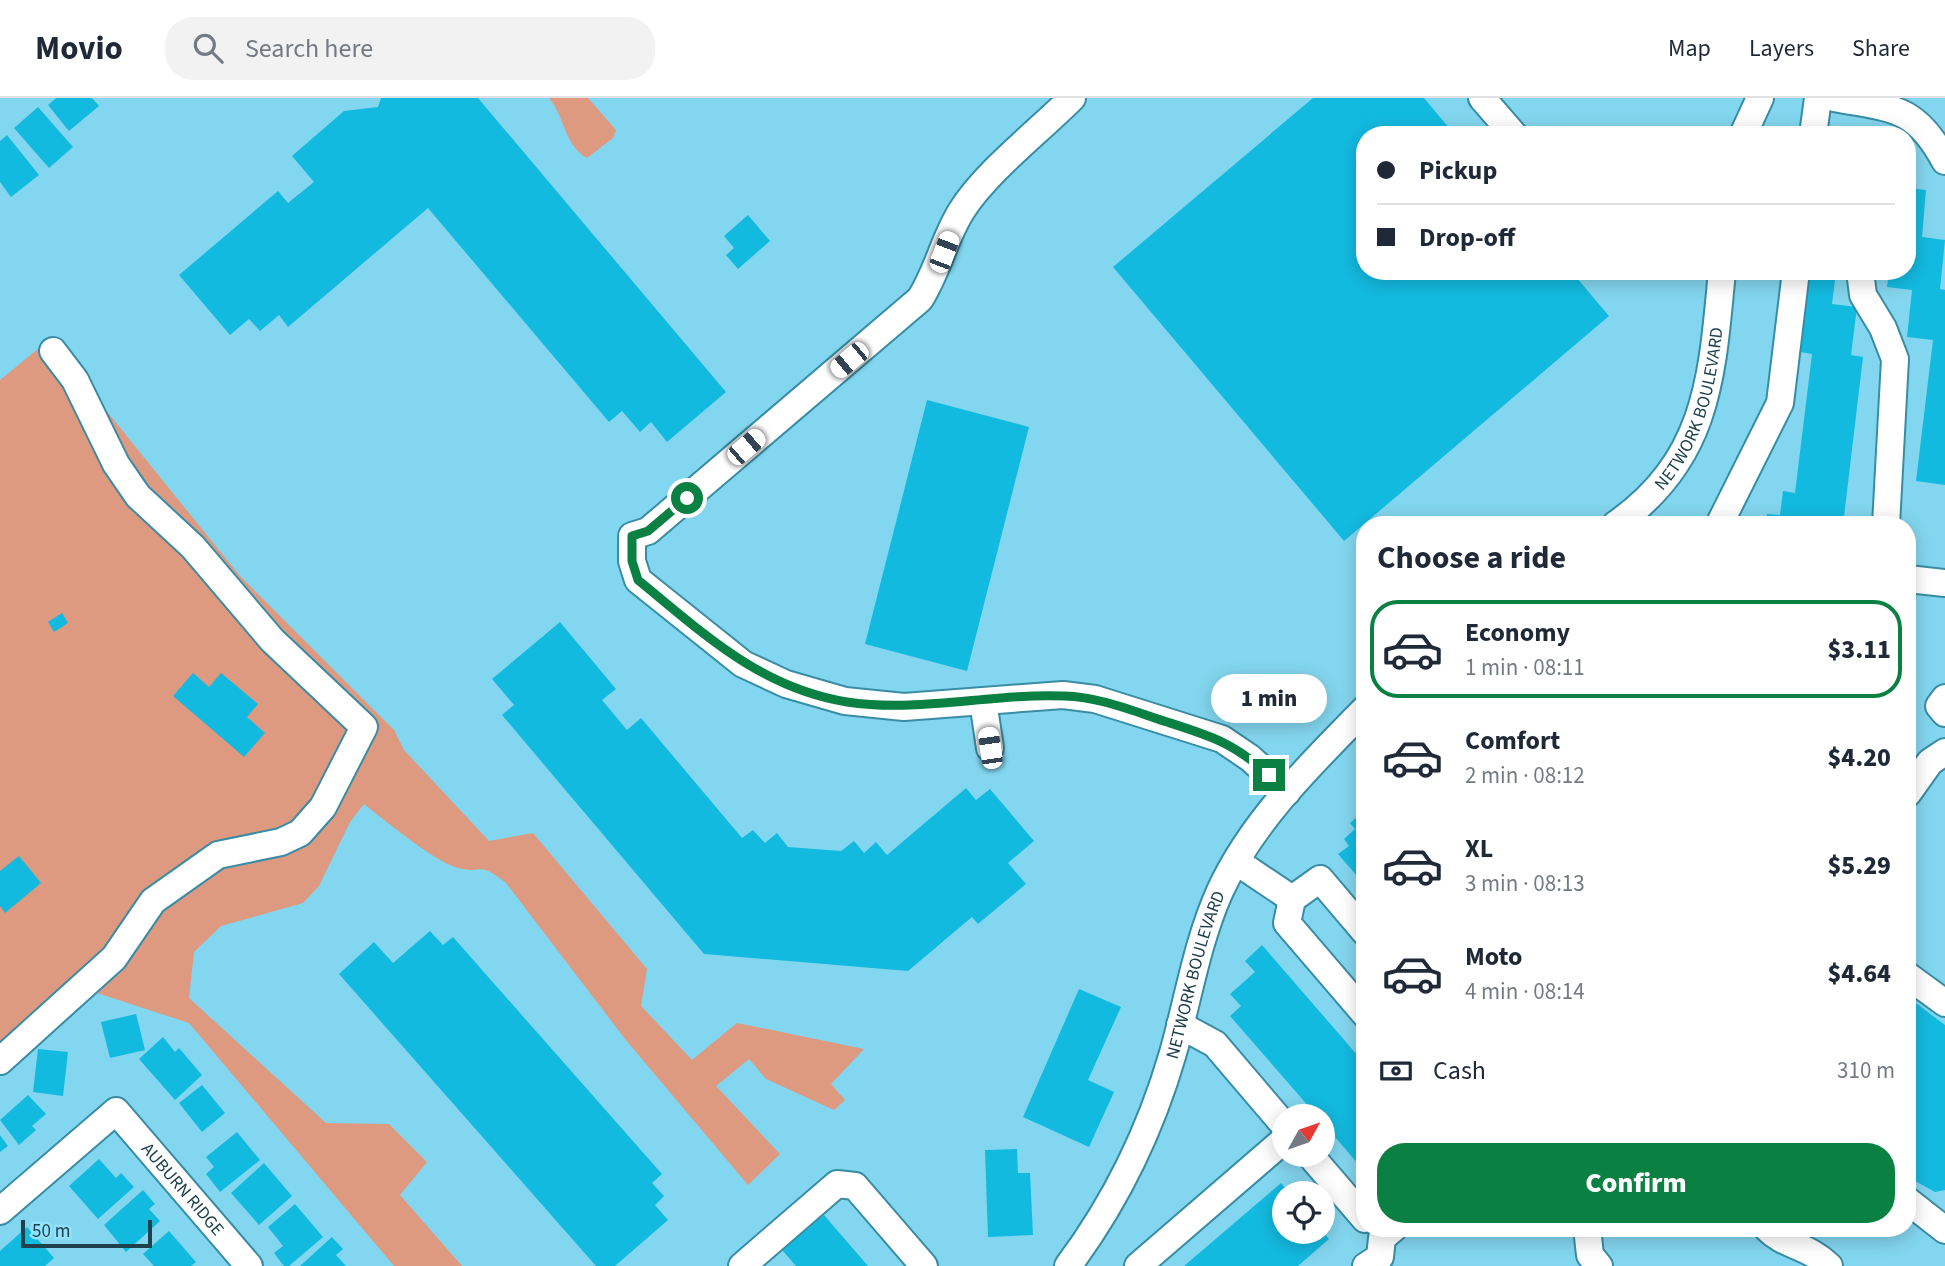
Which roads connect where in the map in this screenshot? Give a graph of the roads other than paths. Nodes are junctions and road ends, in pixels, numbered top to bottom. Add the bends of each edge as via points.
1 (1072, 98) edge
2 (1482, 98) edge
3 (1760, 98) edge
4 (1818, 98) edge
5 (1834, 98) edge
6 (1506, 126) edge
7 (1747, 126) edge
8 (1815, 126) edge
9 (1945, 161) edge
10 (1722, 280) edge
11 (1795, 280) edge
12 (1861, 280) edge
13 (52, 351) dead end
14 (1634, 516) edge
15 (1724, 516) edge
16 (1886, 516) edge
17 (1916, 580) edge
18 (1945, 583) edge
19 (1945, 698) edge
20 (983, 701) junction
21 (1945, 713) edge
22 (1356, 720) edge
23 (990, 748) dead end
24 (1945, 752) edge
25 (1916, 782) edge
26 (1287, 792) junction
27 (1237, 862) junction
28 (1292, 900) junction
29 (1356, 921) edge
30 (1916, 982) edge
31 (1945, 1003) edge
32 (1356, 1004) edge
33 (1180, 1025) junction
34 (0, 1061) edge
35 (1272, 1111) edge
36 (1272, 1150) edge
37 (1321, 1167) edge
38 (1356, 1205) edge
39 (1916, 1207) edge
40 (0, 1211) edge
41 (1945, 1230) edge
42 (1379, 1237) edge
43 (1588, 1237) edge
44 (1777, 1237) edge
45 (751, 1263) edge
46 (249, 1266) edge
47 (924, 1266) edge
48 (1068, 1266) edge
49 (1138, 1266) edge
50 (1366, 1266) edge
51 (1599, 1266) edge
52 (1829, 1266) edge

1 - 20 street via 962,210 920,299 648,531 632,536 638,580 743,664 786,684 845,701 904,707
2 - 6 street
3 - 7 street
4 - 8 street
5 - 9 street via 1897,110 1915,119
10 - 14 street, NETWORK BOULEVARD via 1712,373 1701,418 1681,459
11 - 15 street via 1780,403
12 - 16 street via 1863,295 1884,328 1895,359
13 - 34 street via 75,380 116,464 138,496 193,547 272,640 364,727 323,807 300,833 281,842 218,855 153,901 114,958
17 - 18 street
19 - 21 street via 1939,706
20 - 23 street
20 - 26 street via 1063,695 1095,699 1222,739 1251,758
22 - 26 street, NETWORK BOULEVARD
24 - 25 street via 1930,762
26 - 27 street, NETWORK BOULEVARD
27 - 28 street
27 - 33 street, NETWORK BOULEVARD via 1209,918
28 - 29 street via 1320,879
28 - 32 street via 1287,923
30 - 31 street
33 - 35 street via 1214,1044
33 - 48 street, NETWORK BOULEVARD via 1138,1145 1108,1206
36 - 49 street
37 - 38 street
39 - 41 street
40 - 46 street, AUBURN RIDGE via 116,1111
42 - 50 street via 1380,1257
43 - 51 street via 1590,1255
44 - 52 street via 1815,1252
45 - 47 street via 837,1184 855,1186

